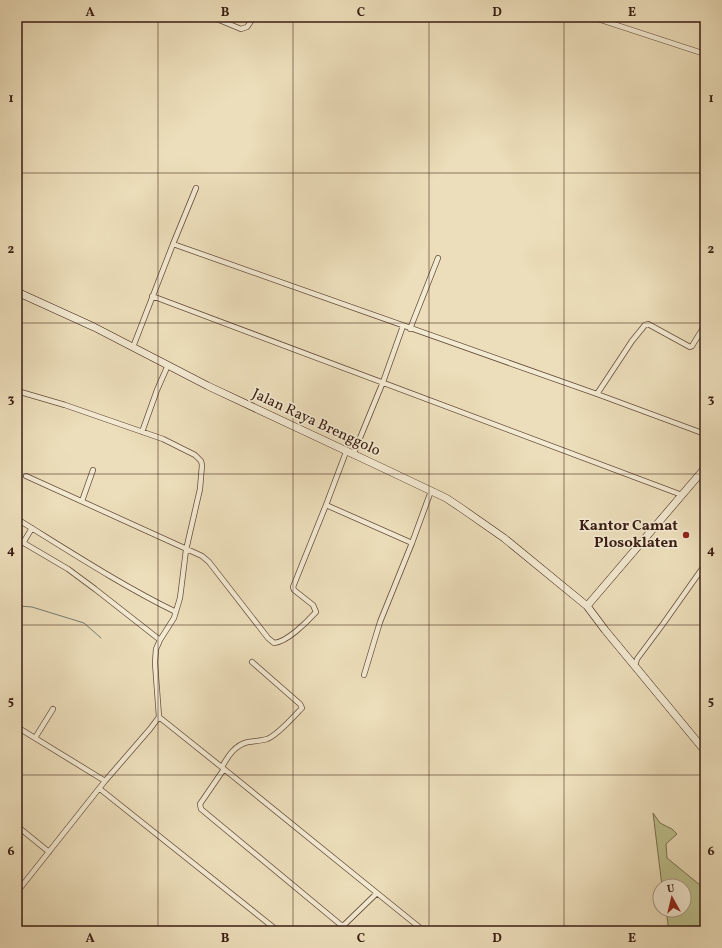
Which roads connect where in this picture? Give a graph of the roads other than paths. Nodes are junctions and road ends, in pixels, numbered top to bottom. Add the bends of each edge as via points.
1 (20, 17) edge
2 (212, 17) edge
3 (254, 17) edge
4 (592, 17) edge
5 (17, 25) edge
6 (705, 54) edge
7 (196, 188) dead end
8 (173, 244) junction
9 (438, 258) dead end
10 (17, 292) edge
11 (152, 296) junction
12 (705, 325) edge
13 (403, 326) junction
14 (410, 329) junction
15 (133, 347) junction
16 (168, 365) junction
17 (383, 382) junction
18 (17, 391) edge
19 (597, 394) junction
20 (142, 432) junction
21 (705, 434) edge
22 (350, 453) junction
23 (705, 468) edge
24 (93, 470) dead end
25 (26, 476) dead end
26 (431, 491) junction
27 (682, 495) junction
28 (82, 501) junction
29 (326, 505) junction
30 (17, 519) edge
31 (32, 528) junction
32 (17, 539) edge
33 (23, 543) junction
34 (412, 543) junction
35 (186, 550) junction
36 (705, 558) edge
37 (587, 606) junction
38 (176, 612) junction
39 (160, 640) junction
40 (252, 662) dead end
41 (635, 666) junction
42 (364, 675) dead end
43 (53, 709) dead end
44 (159, 717) junction
45 (17, 727) edge
46 (35, 738) junction
47 (705, 751) edge
48 (223, 768) junction
49 (105, 781) junction
50 (100, 789) junction
51 (17, 826) edge
52 (49, 852) junction
53 (17, 892) edge
54 (377, 892) junction
55 (278, 931) edge
56 (424, 931) edge
57 (542, 931) edge
58 (550, 931) edge

1 - 5 street
2 - 3 street via 241,29 247,27
4 - 6 street
7 - 8 street
8 - 11 street
8 - 13 street
9 - 14 street
10 - 15 main road, Jalan Raya Brenggolo
11 - 15 street
11 - 17 street
12 - 19 street via 690,347 648,324 645,325
13 - 14 street
13 - 17 street
14 - 19 street
15 - 16 main road, Jalan Raya Brenggolo
16 - 20 street
16 - 22 main road, Jalan Raya Brenggolo via 248,406
17 - 22 street
17 - 27 street
18 - 20 street
19 - 21 street
20 - 35 street via 195,455 202,462 200,489
22 - 26 main road, Jalan Raya Brenggolo
22 - 29 street
23 - 27 main road
24 - 28 street
25 - 28 street
26 - 34 street
26 - 37 main road, Jalan Raya Brenggolo via 504,538
27 - 37 main road
28 - 35 street
29 - 34 street
29 - 35 street via 293,587 313,605 316,612 310,620 278,643 268,638 209,562 202,556
30 - 31 street
31 - 33 street
31 - 38 street via 103,573
32 - 33 street
33 - 39 street via 95,588
34 - 42 street via 380,622
35 - 38 street
36 - 41 street via 704,566 637,659
37 - 41 main road, Jalan Raya Brenggolo
38 - 39 street
39 - 44 street via 155,663
40 - 48 street via 302,708 274,735 239,745 230,754
41 - 47 main road, Jalan Raya Brenggolo
43 - 46 street
44 - 48 street
44 - 49 street
45 - 46 street
46 - 49 street
48 - 54 street
48 - 54 street via 200,804 201,809 341,925 344,925
49 - 50 street
50 - 52 street
50 - 55 street
51 - 52 street
52 - 53 street
54 - 56 street
57 - 58 street

